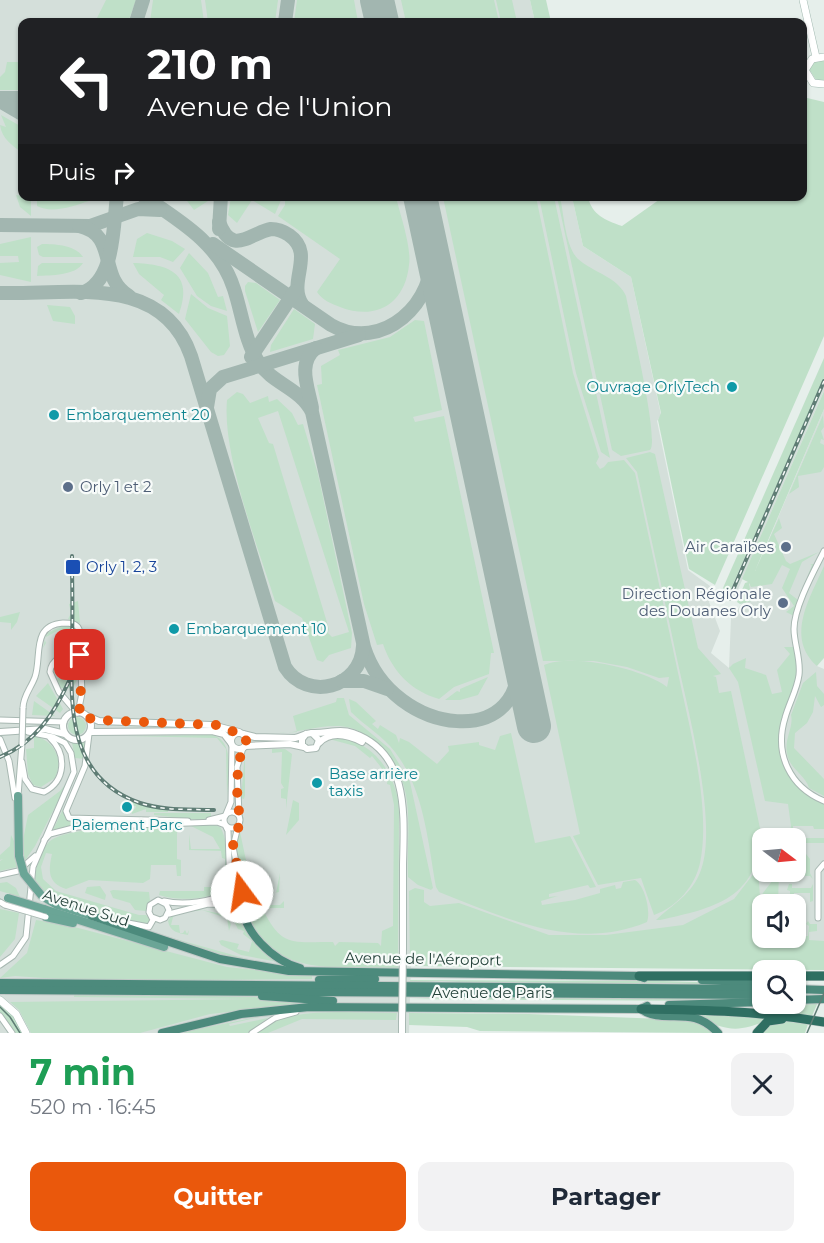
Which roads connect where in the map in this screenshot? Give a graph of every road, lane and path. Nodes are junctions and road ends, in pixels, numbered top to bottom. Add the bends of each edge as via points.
1 (803, 0) edge
2 (820, 57) edge
3 (807, 65) edge
4 (807, 76) edge
5 (824, 84) edge
6 (824, 551) edge
7 (77, 653) dead end
8 (78, 713) junction
9 (87, 716) junction
10 (0, 720) edge
11 (64, 722) junction
12 (25, 731) junction
13 (0, 733) edge
14 (89, 733) junction
15 (241, 733) junction
16 (309, 733) junction
17 (66, 734) junction
18 (46, 735) junction
19 (2, 742) edge
20 (319, 743) junction
21 (231, 744) junction
22 (244, 747) junction
23 (304, 747) junction
24 (22, 762) junction
25 (389, 762) junction
26 (18, 796) joint
27 (824, 801) edge
28 (17, 810) junction
29 (226, 815) junction
30 (239, 815) junction
31 (206, 821) junction
32 (225, 825) junction
33 (238, 826) junction
34 (43, 841) junction
35 (38, 852) junction
36 (824, 864) edge
37 (0, 875) edge
38 (229, 891) junction
39 (243, 896) junction
40 (3, 900) edge
41 (162, 901) junction
42 (233, 905) junction
43 (167, 915) junction
44 (92, 916) junction
45 (152, 918) junction
46 (818, 918) dead end
47 (164, 947) joint
48 (0, 965) edge
49 (249, 965) junction
50 (312, 972) junction
51 (446, 974) junction
52 (639, 976) junction
53 (752, 976) edge
54 (806, 976) edge
55 (824, 976) edge
56 (0, 983) edge
57 (752, 983) edge
58 (253, 985) junction
59 (752, 988) edge
60 (0, 990) edge
61 (806, 990) edge
62 (238, 991) junction
63 (823, 994) edge
64 (752, 995) edge
65 (806, 995) edge
66 (806, 998) edge
67 (0, 1000) edge
68 (752, 1002) edge
69 (309, 1007) junction
70 (433, 1008) junction
71 (641, 1009) junction
72 (0, 1016) edge
73 (822, 1022) edge
74 (12, 1033) edge
75 (26, 1033) edge
76 (162, 1033) edge
77 (252, 1033) edge
78 (402, 1033) edge
79 (718, 1033) edge
80 (757, 1033) edge

1 - 2 main road
2 - 3 main road
4 - 5 main road via 813,83
6 - 27 street via 795,622 800,669 781,732 786,766 797,784
7 - 8 street via 66,654 50,669 58,692
8 - 9 street
8 - 11 street via 70,714
8 - 24 street, bridge via 82,693 79,627 63,623 49,627 41,637 36,676 23,708
9 - 14 street
9 - 15 street via 94,720 148,724 212,724
10 - 11 street
11 - 17 street
12 - 13 street
12 - 17 street via 45,729
12 - 18 street
14 - 17 street via 78,740
14 - 21 street via 212,731 224,734
14 - 31 street via 85,766 66,814 71,819
15 - 16 street via 283,738
15 - 21 street via 232,735
15 - 22 street via 247,740
16 - 20 street
16 - 23 street via 302,742
16 - 25 street via 340,730 355,734 372,744
18 - 24 street via 57,746 62,759 62,772 55,785 44,792 32,789 25,779
18 - 34 street via 68,748 74,772
19 - 28 street via 12,773
20 - 23 street via 313,750
20 - 25 street via 331,735 348,736
21 - 22 street via 238,749
21 - 29 street via 231,802
22 - 23 street
22 - 30 street via 237,766
24 - 26 street
25 - 78 street, bridge via 404,800
26 - 28 main road
28 - 44 main road, bridge via 19,856 24,874 42,896
29 - 30 street
29 - 31 street
29 - 32 street
30 - 33 street
31 - 32 street
31 - 34 street via 77,827 50,834
32 - 33 street
32 - 38 street via 231,870
33 - 39 street via 233,847
34 - 35 street
35 - 37 street via 18,871
35 - 48 street via 30,881 26,937 13,956
36 - 46 street via 818,871
38 - 39 street via 235,888
38 - 41 street via 218,897 183,903
38 - 42 street via 228,901
39 - 42 street
39 - 50 highway via 248,920 267,950
40 - 47 main road, Avenue Sud, bridge
41 - 43 street via 168,907
41 - 45 street via 150,905
42 - 43 street via 208,904
43 - 45 street via 160,920
44 - 45 street via 144,927 152,925
44 - 49 highway, Avenue de l'Aéroport
47 - 49 highway via 219,963
49 - 50 highway, Avenue de l'Aéroport
50 - 51 highway, Avenue de l'Aéroport
51 - 52 highway, Avenue de l'Aéroport
51 - 58 highway via 439,978 273,981
52 - 53 highway, Avenue de l'Aéroport
52 - 57 highway
54 - 55 highway
56 - 58 highway
58 - 59 highway
60 - 62 highway
61 - 63 highway
62 - 64 highway
62 - 70 highway via 290,999 422,1004
63 - 65 highway
63 - 66 highway
67 - 75 main road via 16,1014
68 - 71 highway via 652,1005
69 - 70 highway, Avenue de Paris
69 - 76 highway, Avenue de Paris via 241,1014
69 - 77 street via 275,1018
70 - 71 highway, Avenue de Paris
71 - 73 highway, Avenue de Paris via 777,1013
71 - 79 highway via 649,1014 699,1019
72 - 74 street
73 - 80 highway via 773,1019

